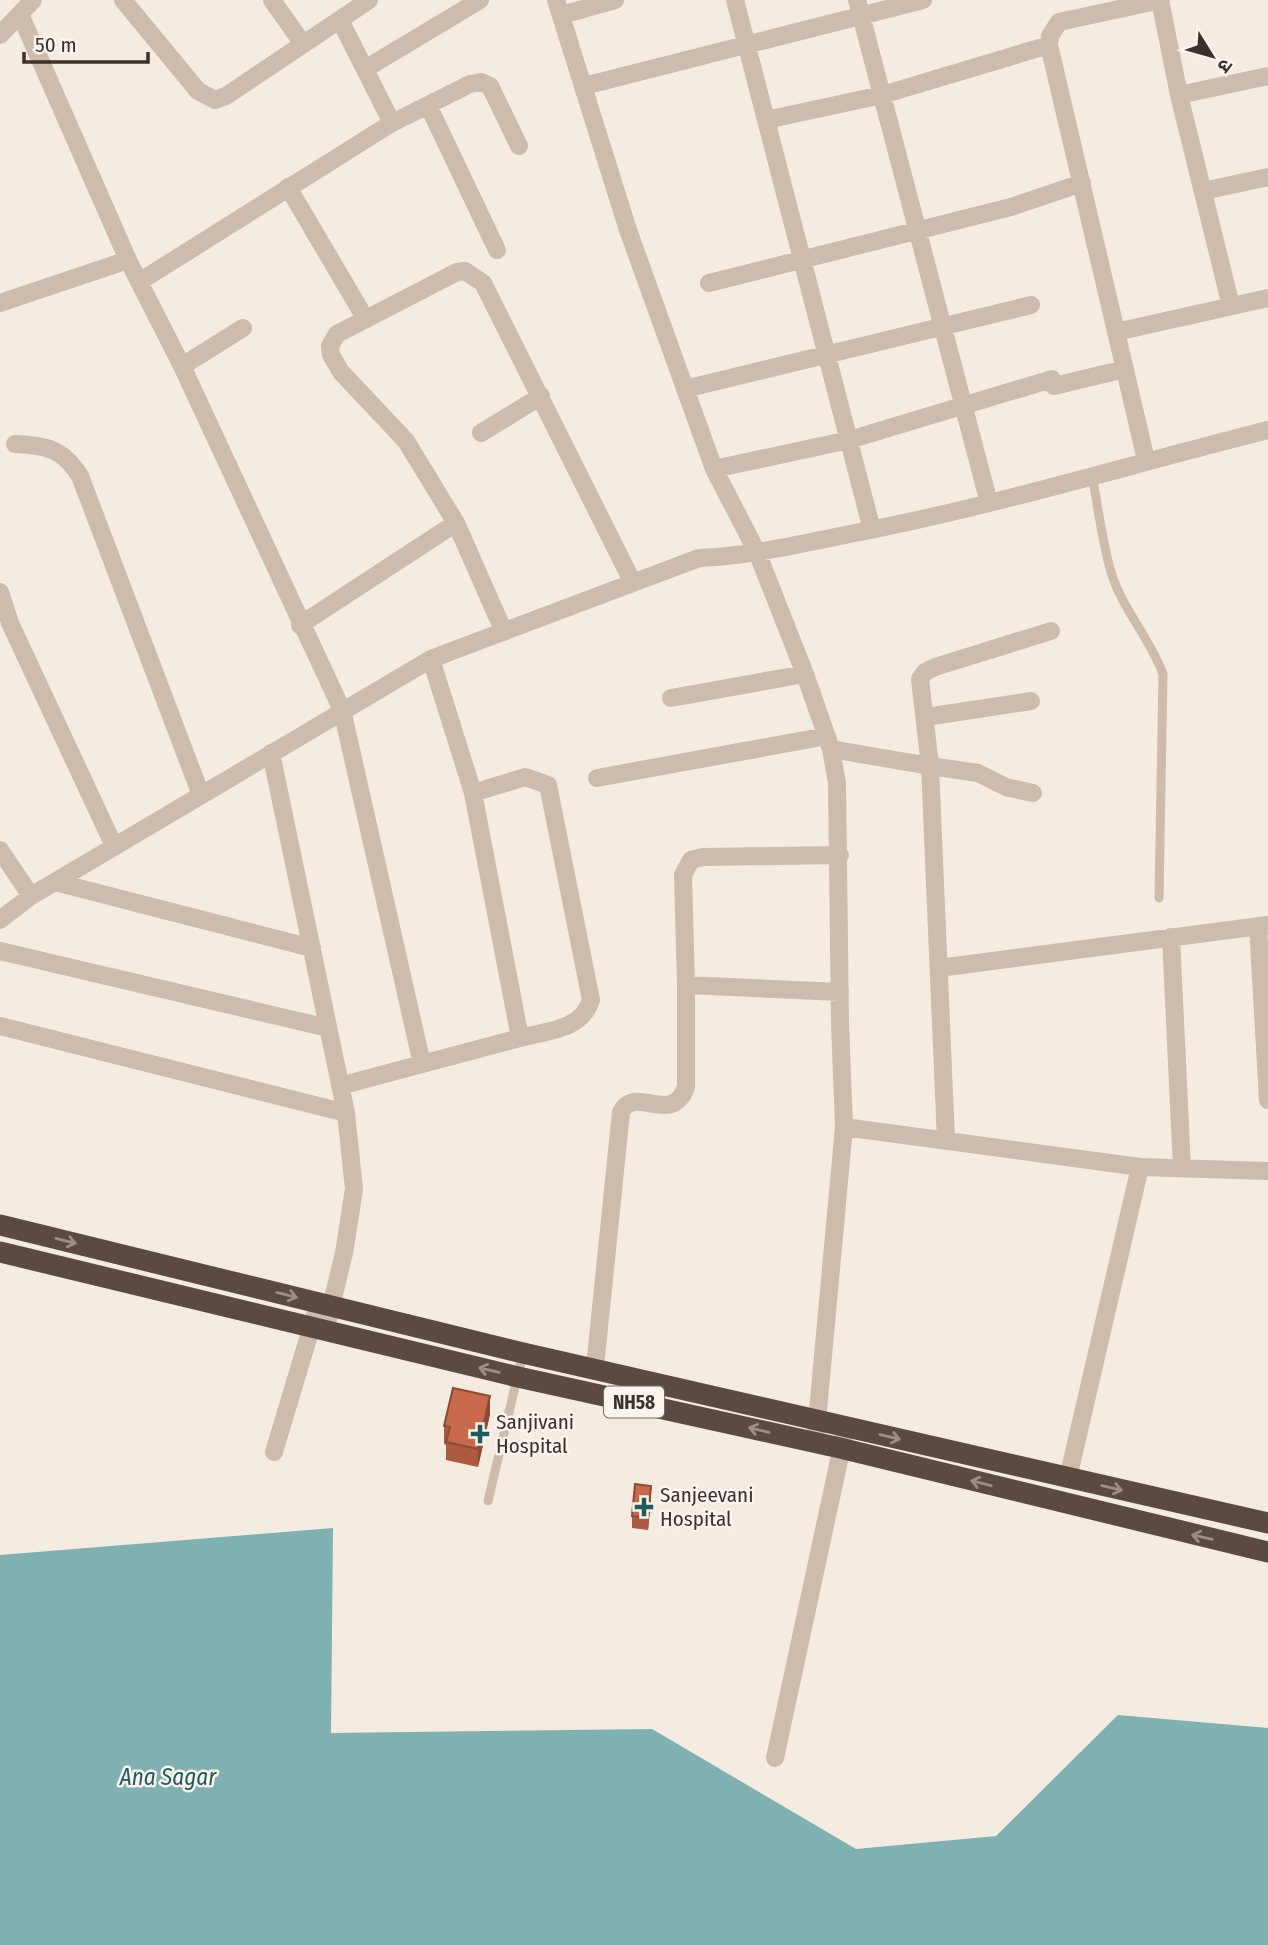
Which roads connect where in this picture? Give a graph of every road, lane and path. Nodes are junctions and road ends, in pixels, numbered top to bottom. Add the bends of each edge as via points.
1 (33, 0) edge
2 (123, 0) edge
3 (272, 0) edge
4 (369, 0) edge
5 (480, 0) edge
6 (615, 0) edge
7 (735, 0) edge
8 (923, 0) edge
9 (1161, 0) edge
10 (559, 8) edge
11 (859, 8) edge
12 (20, 14) junction
13 (340, 20) junction
14 (0, 35) edge
15 (303, 44) junction
16 (746, 44) junction
17 (1049, 45) junction
18 (365, 69) junction
19 (1268, 76) edge
20 (584, 86) junction
21 (882, 94) junction
22 (1179, 95) junction
23 (428, 105) junction
24 (766, 120) junction
25 (392, 123) junction
26 (519, 146) dead end
27 (1268, 177) edge
28 (1082, 183) junction
29 (288, 187) junction
30 (1203, 191) junction
31 (918, 229) junction
32 (496, 250) dead end
33 (802, 257) junction
34 (128, 260) junction
35 (139, 282) junction
36 (709, 283) dead end
37 (1268, 298) edge
38 (0, 303) edge
39 (1031, 305) dead end
40 (1231, 306) junction
41 (365, 318) junction
42 (943, 325) junction
43 (243, 328) dead end
44 (1116, 331) junction
45 (828, 356) junction
46 (182, 366) junction
47 (1125, 369) junction
48 (685, 389) junction
49 (541, 397) junction
50 (965, 408) junction
51 (1268, 430) edge
52 (481, 433) dead end
53 (849, 440) junction
54 (15, 444) dead end
55 (1146, 460) junction
56 (714, 469) junction
57 (1092, 475) junction
58 (989, 503) junction
59 (456, 523) junction
60 (872, 530) junction
61 (757, 552) junction
62 (633, 583) junction
63 (0, 592) edge
64 (300, 625) junction
65 (1051, 631) dead end
66 (504, 632) junction
67 (431, 659) junction
68 (805, 674) junction
69 (671, 698) dead end
70 (1031, 701) dead end
71 (342, 710) junction
72 (926, 717) junction
73 (829, 743) junction
74 (271, 753) junction
75 (930, 766) junction
76 (597, 778) dead end
77 (473, 793) junction
78 (1033, 793) dead end
79 (201, 795) junction
80 (114, 846) junction
81 (0, 850) edge
82 (840, 855) junction
83 (55, 882) junction
84 (31, 896) junction
85 (1159, 898) dead end
86 (0, 920) edge
87 (1263, 926) edge
88 (1171, 937) junction
89 (312, 948) junction
90 (0, 951) edge
91 (939, 968) junction
92 (686, 985) junction
93 (840, 992) junction
94 (0, 1026) edge
95 (328, 1028) junction
96 (520, 1038) junction
97 (422, 1064) junction
98 (340, 1086) junction
99 (1268, 1100) edge
100 (346, 1113) junction
101 (845, 1127) junction
102 (946, 1141) junction
103 (1140, 1167) junction
104 (1182, 1168) junction
105 (1268, 1171) edge
106 (0, 1225) edge
107 (0, 1252) edge
108 (324, 1304) junction
109 (318, 1329) junction
110 (523, 1353) junction
111 (595, 1367) junction
112 (517, 1377) junction
113 (817, 1420) junction
114 (847, 1427) junction
115 (814, 1442) junction
116 (840, 1448) junction
117 (274, 1452) dead end
118 (1068, 1478) junction
119 (488, 1501) dead end
120 (1268, 1522) edge
121 (1268, 1552) edge
122 (775, 1758) dead end

1 - 12 street
2 - 15 street via 208,99 226,96
3 - 15 street
4 - 13 street
5 - 18 street
6 - 10 street
7 - 16 street
8 - 11 street
9 - 17 street via 1059,22
9 - 22 street
10 - 20 street
11 - 16 street
11 - 21 street
12 - 14 street
12 - 34 street
13 - 15 street
13 - 18 street
16 - 20 street
16 - 24 street
17 - 21 street
17 - 28 street
18 - 25 street
19 - 22 street
20 - 48 street via 628,230
21 - 24 street
21 - 31 street
22 - 30 street
23 - 25 street
23 - 26 street via 470,83 490,86
23 - 32 street
24 - 33 street
25 - 29 street
27 - 30 street
28 - 31 street via 1011,207
28 - 44 street
29 - 35 street
29 - 41 street
30 - 40 street
31 - 33 street
31 - 42 street
33 - 36 street
33 - 45 street
34 - 35 street
34 - 38 street
35 - 46 street
37 - 40 street
39 - 42 street
40 - 44 street
41 - 49 street via 457,272 474,275 483,283
41 - 59 street via 337,334 331,355 341,372 405,441
42 - 45 street
42 - 50 street
43 - 46 street
44 - 47 street
45 - 48 street
45 - 53 street
46 - 64 street
47 - 50 street
47 - 55 street
48 - 56 street
49 - 52 street
49 - 62 street
50 - 53 street
50 - 58 street
51 - 55 street
53 - 56 street
53 - 60 street
54 - 79 street via 45,445 62,453 80,476
55 - 57 street
56 - 61 street
57 - 58 street
57 - 85 lane via 1111,573 1163,674
58 - 60 street
59 - 64 street
59 - 66 street
60 - 61 street
61 - 62 street via 699,558
61 - 68 street
62 - 66 street
63 - 80 street via 10,623
64 - 71 street
65 - 72 street via 925,672 919,686
66 - 67 street
67 - 71 street
67 - 77 street
68 - 69 street
68 - 73 street
70 - 72 street
71 - 74 street
71 - 97 street
72 - 75 street
73 - 75 street
73 - 76 street
73 - 82 street via 838,783
74 - 79 street
74 - 89 street
75 - 78 street via 978,774
75 - 91 street
77 - 96 street
77 - 96 street via 525,776 548,785 591,1000 588,1010 573,1024
79 - 80 street
80 - 83 street
81 - 84 street
82 - 92 street via 691,860 683,875
82 - 93 street
83 - 84 street
83 - 89 street
84 - 86 street
87 - 88 street
87 - 99 street
88 - 91 street
88 - 104 street
89 - 95 street
90 - 95 street
91 - 102 street
92 - 93 street
92 - 111 street via 683,1097 670,1106 632,1102 621,1112
93 - 101 street
94 - 100 street
95 - 98 street
96 - 97 street
97 - 98 street
98 - 100 street
100 - 108 street via 355,1189 344,1253
101 - 102 street
101 - 113 street
102 - 103 street
103 - 104 street
103 - 118 street
104 - 105 street
106 -> 108 highway, NH58
107 - 109 highway, NH58
108 - 109 street
108 - 110 highway, NH58
112 -> 109 highway, NH58
109 - 117 street
110 - 111 highway, NH58
110 - 112 lane
111 - 113 highway, NH58
115 -> 112 highway, NH58
112 - 119 lane
113 - 114 highway, NH58
113 - 115 street
114 - 116 street
114 -> 118 highway, NH58
115 - 116 highway, NH58
121 -> 116 highway, NH58
116 - 122 street
118 -> 120 highway, NH58

